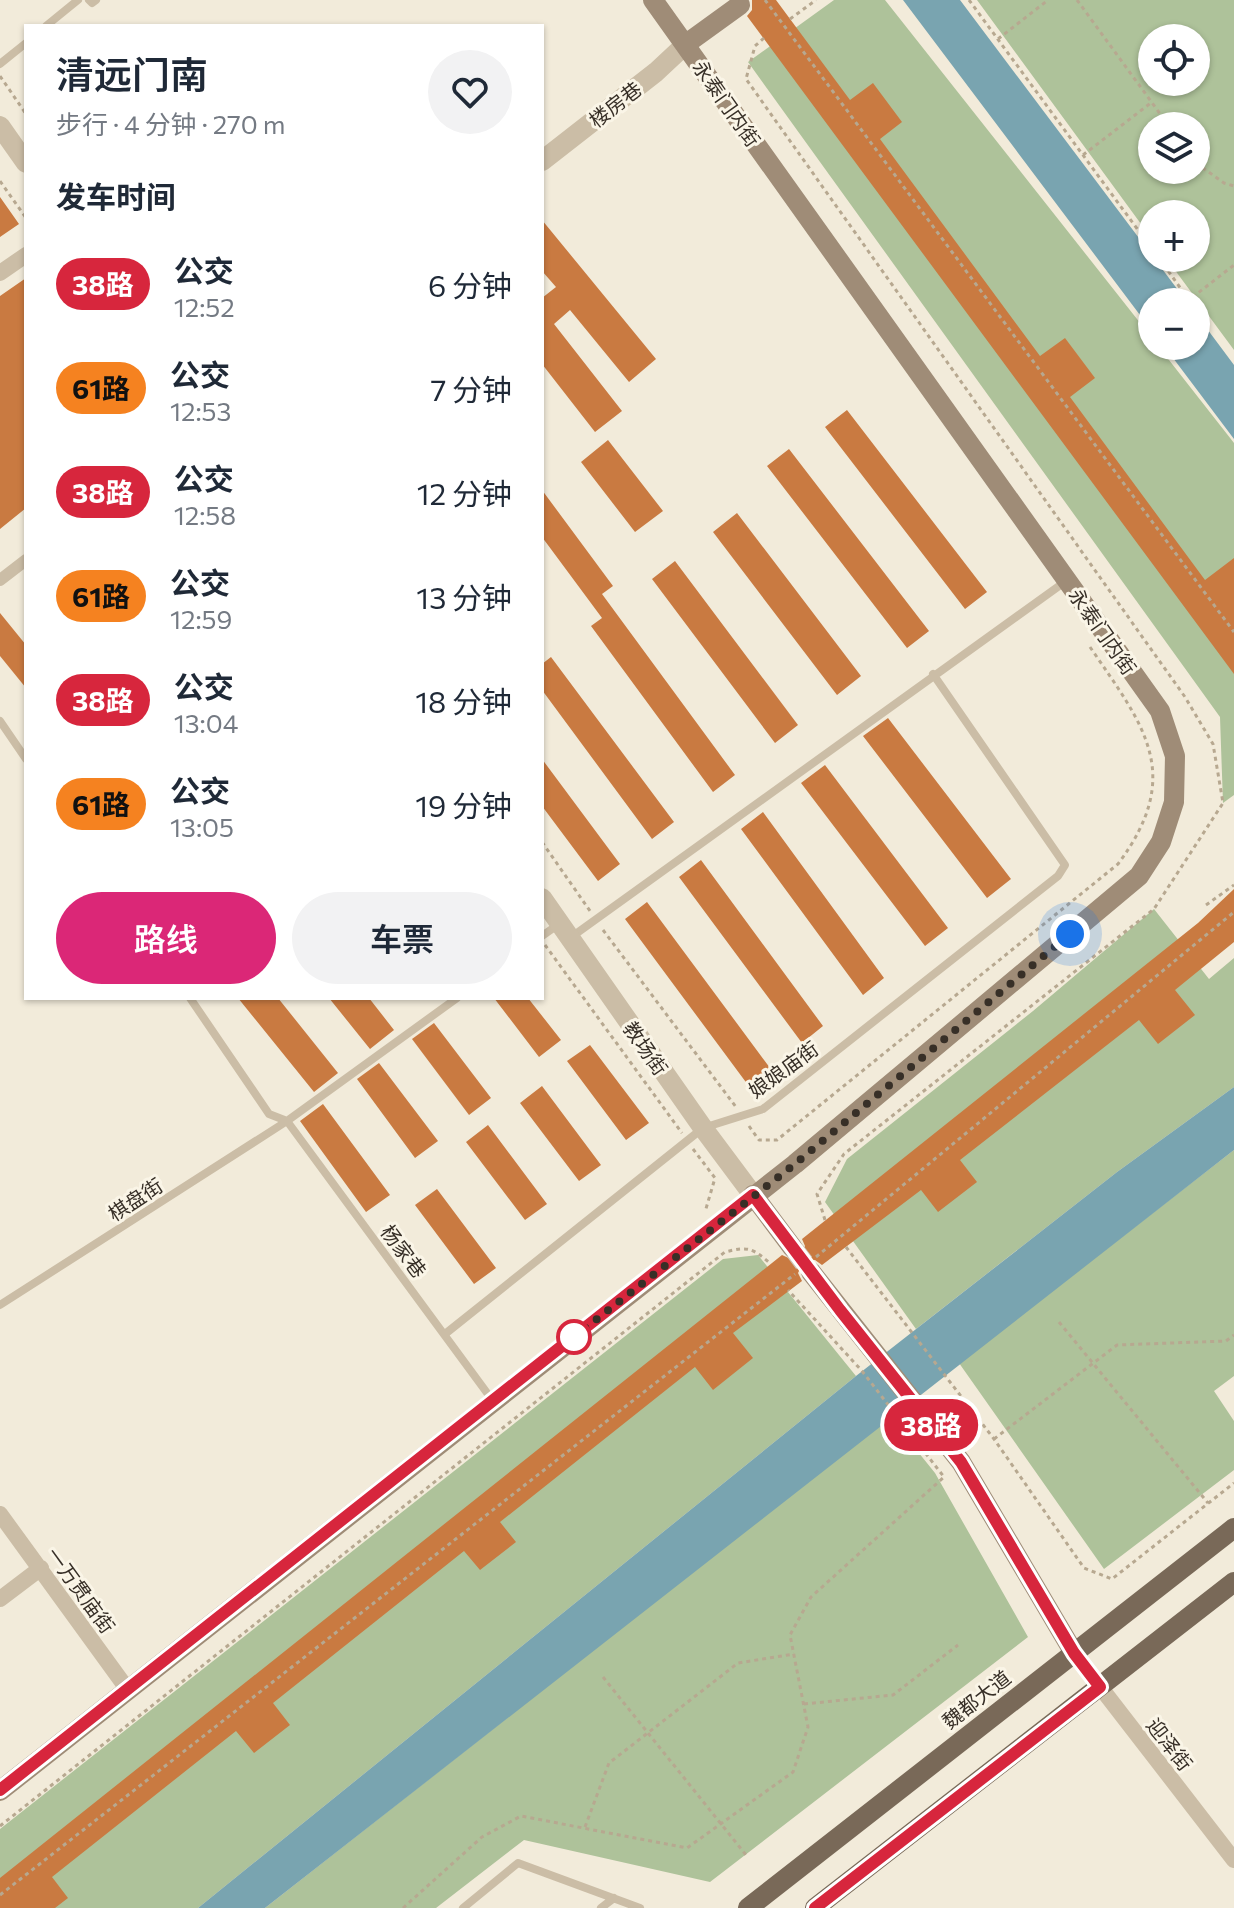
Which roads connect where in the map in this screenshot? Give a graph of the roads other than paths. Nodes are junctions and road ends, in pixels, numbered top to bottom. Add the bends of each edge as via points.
1 (78, 0) edge
2 (89, 0) edge
3 (96, 0) edge
4 (653, 0) edge
5 (740, 5) dead end
6 (48, 24) edge
7 (686, 44) junction
8 (24, 45) edge
9 (0, 64) edge
10 (0, 126) edge
11 (544, 159) edge
12 (24, 160) edge
13 (24, 256) edge
14 (0, 273) edge
15 (24, 562) edge
16 (0, 580) edge
17 (1067, 580) junction
18 (933, 674) junction
19 (0, 721) edge
20 (24, 756) edge
21 (544, 901) edge
22 (565, 931) junction
23 (544, 938) edge
24 (191, 1000) edge
25 (454, 1000) edge
26 (287, 1121) junction
27 (695, 1134) junction
28 (753, 1195) junction
29 (792, 1247) tunnel mouth
30 (810, 1266) tunnel mouth
31 (0, 1305) edge
32 (445, 1334) junction
33 (494, 1401) junction
34 (0, 1514) edge
35 (1234, 1528) edge
36 (41, 1568) junction
37 (1234, 1582) edge
38 (0, 1599) edge
39 (1074, 1653) junction
40 (1100, 1687) junction
41 (128, 1690) junction
42 (0, 1791) edge
43 (1234, 1860) edge
44 (614, 1898) junction
45 (463, 1908) edge
46 (601, 1908) edge
47 (640, 1908) edge
48 (748, 1908) edge
49 (815, 1908) edge

1 - 6 lane
2 - 3 lane
4 - 7 main road, 永泰门内街
5 - 7 main road
7 - 11 street, 楼房巷
7 - 17 main road, 永泰门内街
8 - 9 lane
10 - 12 street
13 - 14 street
15 - 16 street
17 - 18 lane
17 - 28 main road, 永泰门内街 via 1160,711 1175,756 1174,802 1161,842 1139,876
18 - 22 lane via 595,920
18 - 27 lane, 娘娘庙街 via 1065,865 1058,876 763,1109
19 - 20 lane
21 - 22 street, 教场街
22 - 23 lane
22 - 27 street, 教场街
24 - 26 lane, 杨家巷 via 269,1114
25 - 26 lane, 棋盘街
26 - 31 lane, 棋盘街
26 - 32 lane, 杨家巷
27 - 28 street, 教场街
27 - 32 lane, 娘娘庙街
28 - 29 main road
28 - 33 main road, 永泰门内街
30 - 39 main road via 961,1462
32 - 33 lane, 杨家巷
33 - 41 main road, 永泰门内街
34 - 36 street, 一万贯庙街
35 - 39 main road, 魏都大道
36 - 38 street
36 - 41 street, 一万贯庙街
37 - 40 main road
39 - 40 street, 迎泽街
39 - 48 main road, 魏都大道
40 - 43 street, 迎泽街
40 - 49 main road
41 - 42 main road, 永泰门内街
44 - 45 lane via 518,1863
44 - 46 lane
44 - 47 lane

